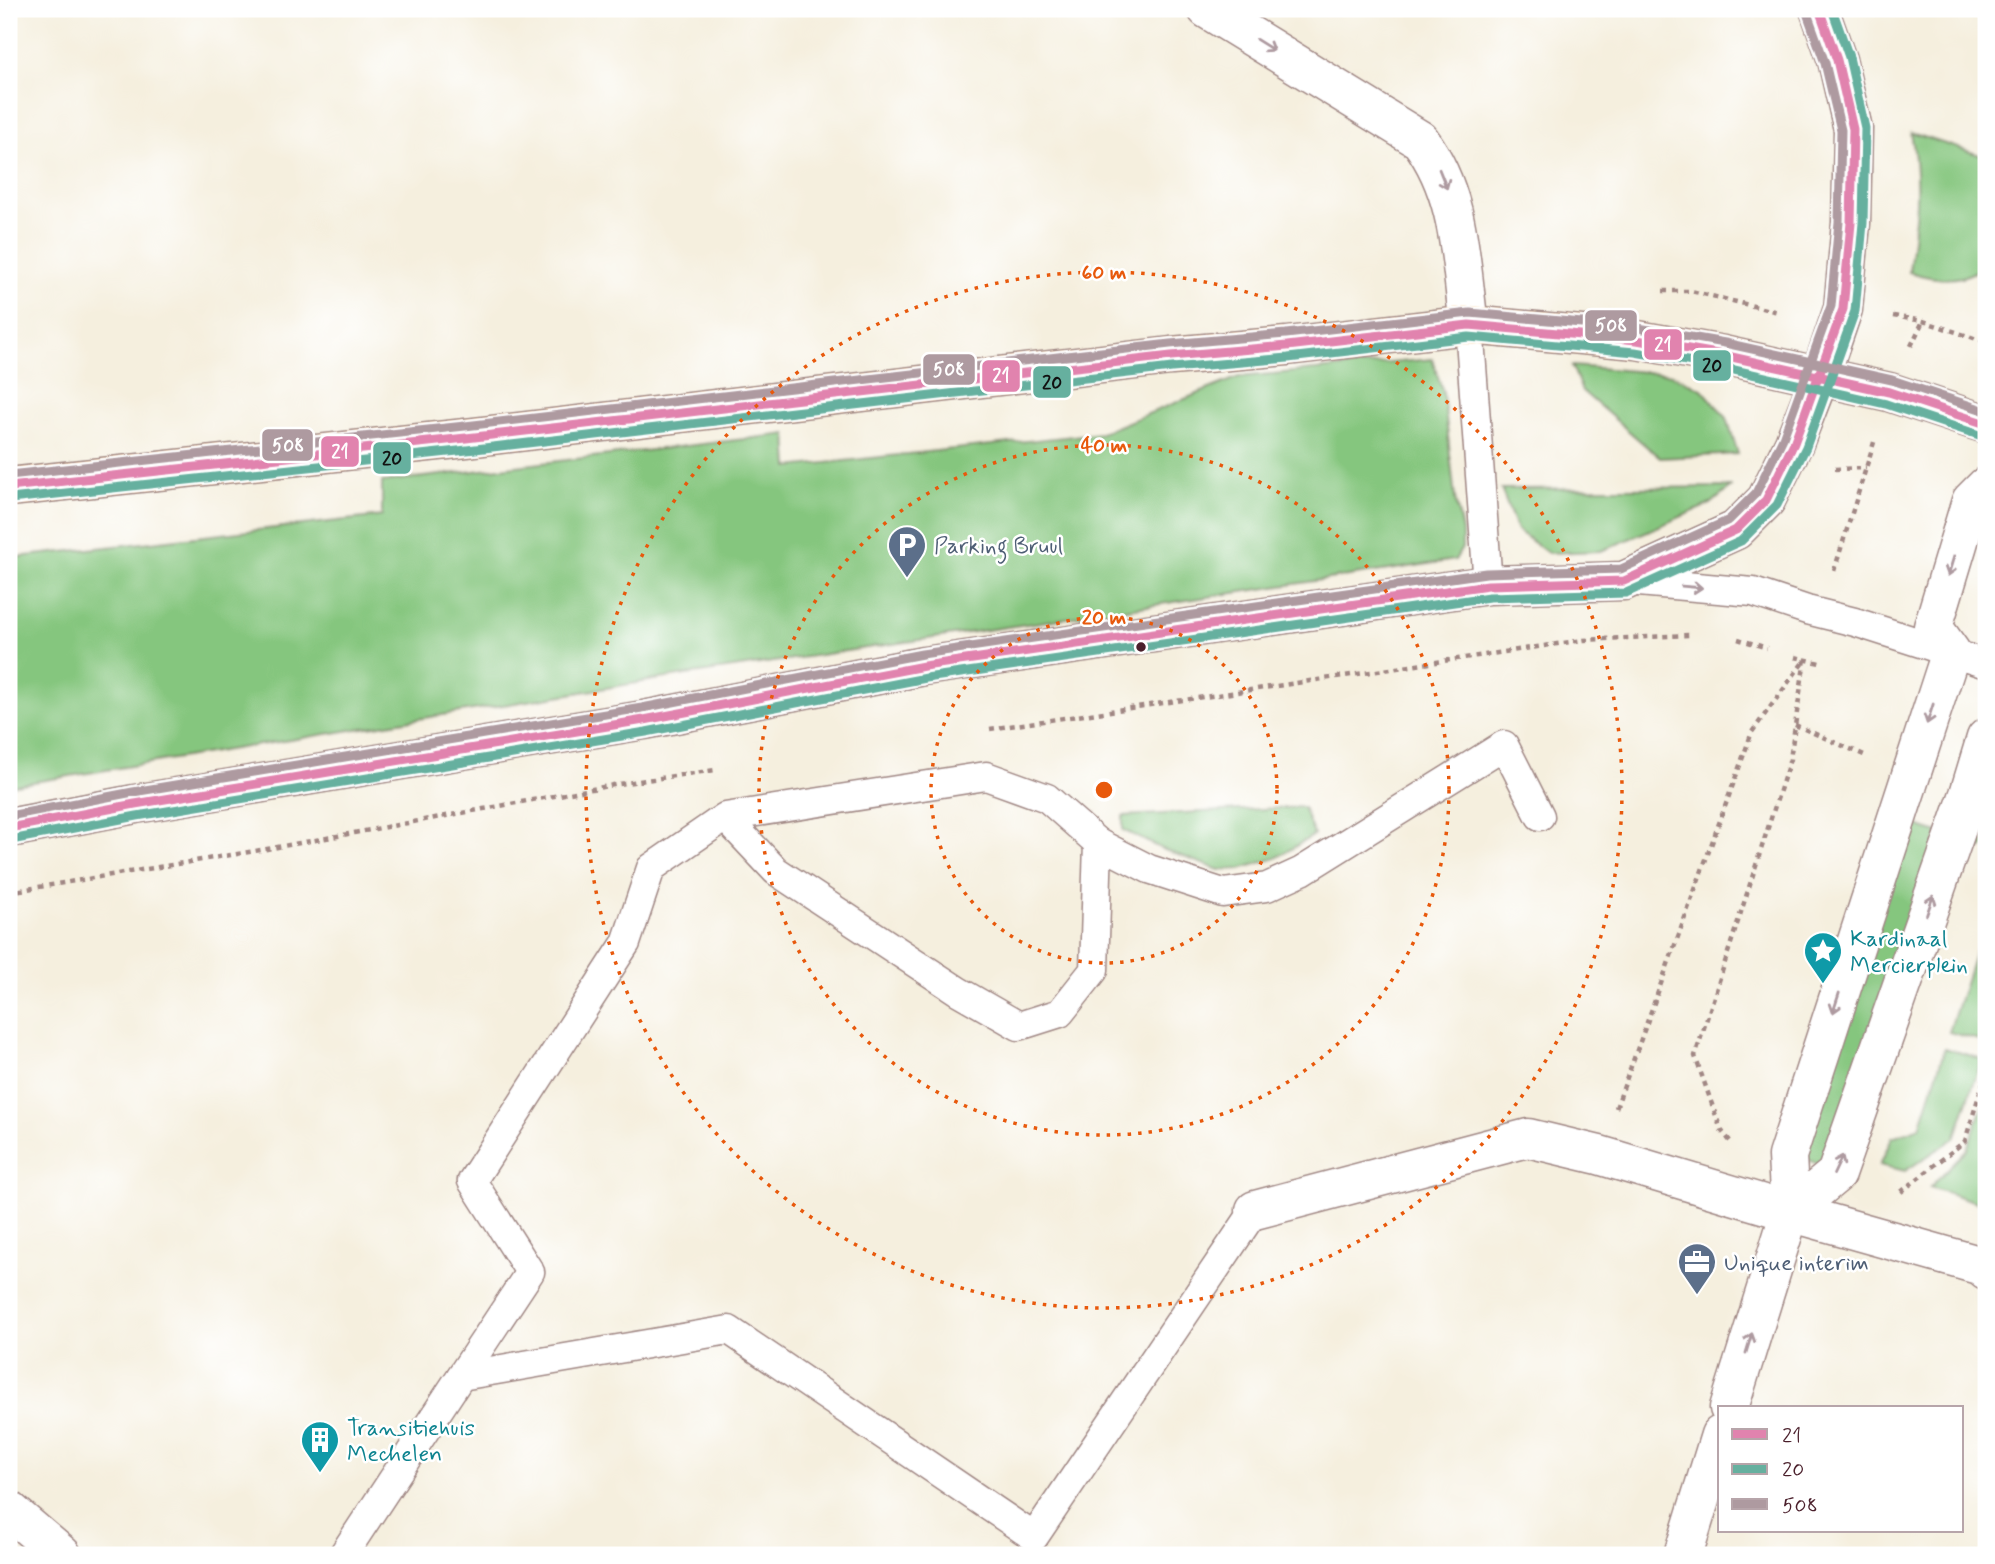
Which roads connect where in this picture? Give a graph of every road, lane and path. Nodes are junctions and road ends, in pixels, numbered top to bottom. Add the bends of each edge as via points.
1 (1207, 9) edge
2 (1819, 9) edge
3 (1923, 321) dead end
4 (1469, 325) junction
5 (1820, 376) junction
6 (1889, 392) junction
7 (1986, 424) edge
8 (1986, 486) edge
9 (9, 487) edge
10 (1624, 581) junction
11 (1488, 585) junction
12 (1821, 615) junction
13 (1969, 658) edge
14 (1805, 660) junction
15 (1986, 738) edge
16 (1540, 816) dead end
17 (725, 817) junction
18 (9, 828) edge
19 (1098, 843) junction
20 (1986, 1073) edge
21 (1738, 1151) dead end
22 (1599, 1155) junction
23 (1895, 1196) dead end
24 (1255, 1210) joint
25 (1790, 1212) junction
26 (1986, 1270) edge
27 (461, 1377) junction
28 (1730, 1406) edge
29 (1718, 1441) edge
30 (9, 1510) edge
31 (62, 1555) edge
32 (343, 1555) edge
33 (1683, 1555) edge

1 -> 4 street via 1420,140 1435,160 1453,205
2 - 5 street via 1853,129 1843,309
3 - 6 path
4 - 5 main road via 1637,341
4 - 9 main road
4 - 11 lane
5 - 6 main road
5 - 10 street via 1766,500 1736,530
6 - 7 main road
6 - 12 path
8 -> 13 street via 1971,501 1933,627
10 - 11 street
10 -> 12 lane via 1753,592
11 - 18 street via 924,666 579,732
12 - 13 lane
12 - 14 path
13 -> 25 street via 1787,1156
14 - 21 path via 1790,759 1695,1056 1721,1130
14 - 22 path via 1752,732
25 -> 15 street via 1836,1174
16 - 19 lane via 1504,745 1302,871 1267,887 1223,893 1149,869
17 - 19 lane via 986,776 1047,798
17 - 19 lane via 776,871 958,992 1019,1026 1060,1013 1094,970
17 - 27 lane via 651,868 626,943 472,1181 530,1272
20 - 23 path via 1965,1141
22 - 24 street via 1528,1138
22 - 25 street
24 - 27 lane via 1034,1537 729,1330
25 - 26 street
28 -> 25 street
27 - 32 lane
29 - 33 street
30 - 31 street

